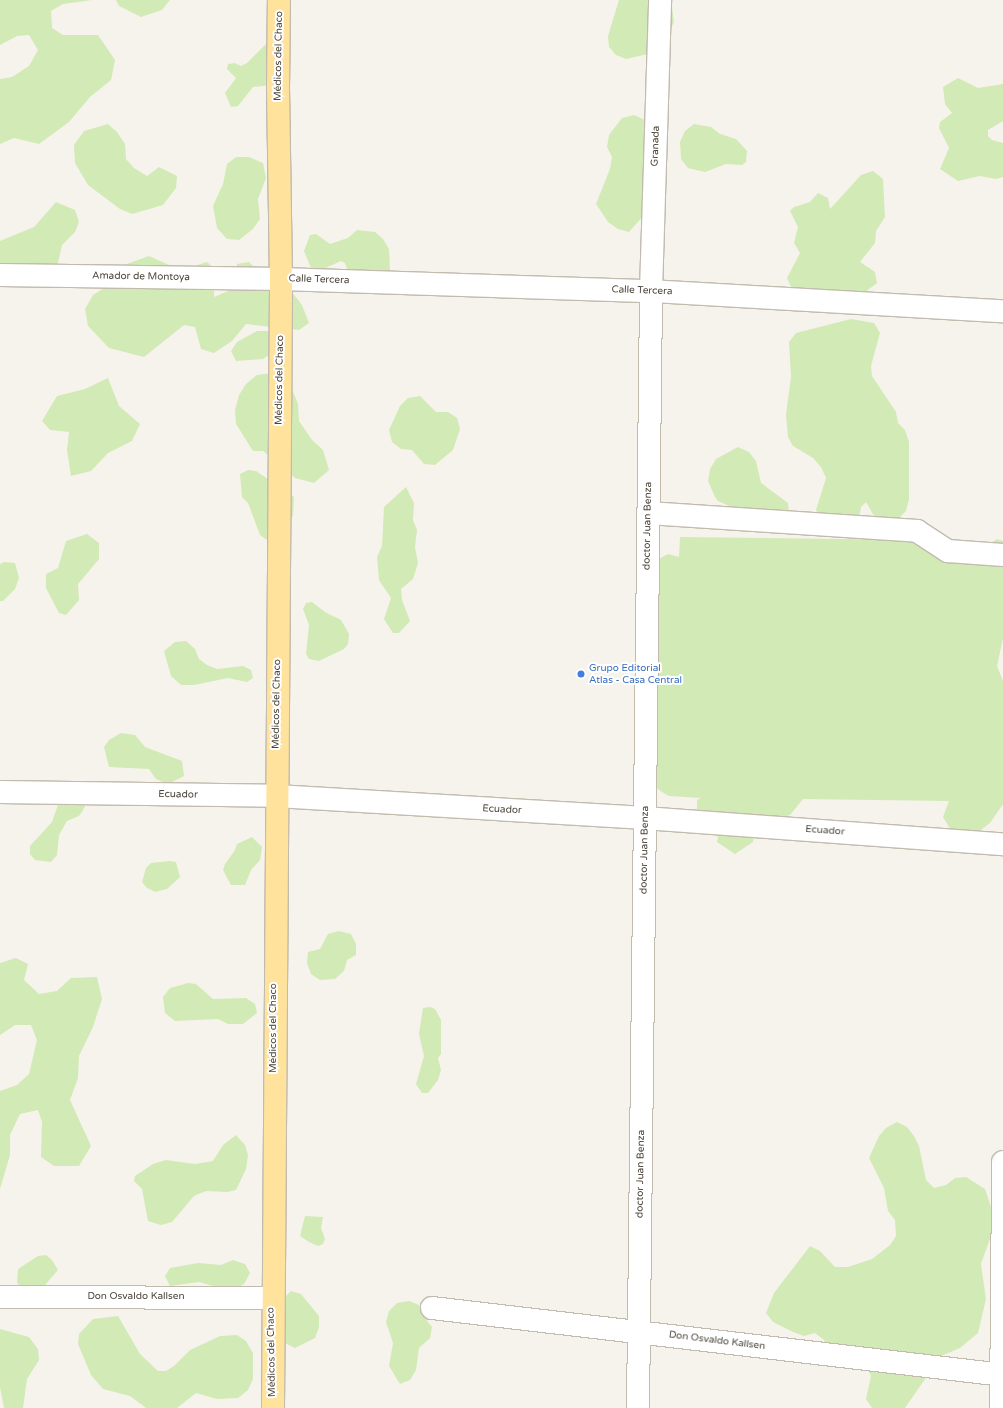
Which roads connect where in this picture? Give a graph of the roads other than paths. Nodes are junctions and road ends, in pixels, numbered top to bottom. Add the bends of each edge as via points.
1 (279, 0) edge
2 (660, 0) edge
3 (0, 275) edge
4 (281, 279) junction
5 (652, 292) junction
6 (1003, 311) edge
7 (648, 513) junction
8 (1003, 555) edge
9 (0, 792) edge
10 (276, 796) junction
11 (645, 818) junction
12 (1003, 844) edge
13 (1003, 1162) edge
14 (0, 1297) edge
15 (272, 1298) junction
16 (432, 1308) dead end
17 (640, 1331) junction
18 (1002, 1375) edge
19 (273, 1408) edge
20 (638, 1408) edge
21 (1001, 1408) edge

1 - 4 main road, Médicos del Chaco
2 - 5 street, Granada
3 - 4 street, Amador de Montoya
4 - 5 street, Calle Tercera
4 - 10 main road, Médicos del Chaco
5 - 6 street, Calle Tercera
5 - 7 street, doctor Juan Benza
7 - 8 street via 917,531 948,552
7 - 11 street, doctor Juan Benza
9 - 10 street, Ecuador
10 - 11 street, Ecuador
10 - 15 main road, Médicos del Chaco
11 - 12 street, Ecuador
11 - 17 street, doctor Juan Benza
13 - 18 street
14 - 15 street, Don Osvaldo Kallsen
15 - 19 main road, Médicos del Chaco
16 - 17 street, Don Osvaldo Kallsen
17 - 18 street, Don Osvaldo Kallsen
17 - 20 street, doctor Juan Benza
18 - 21 street

